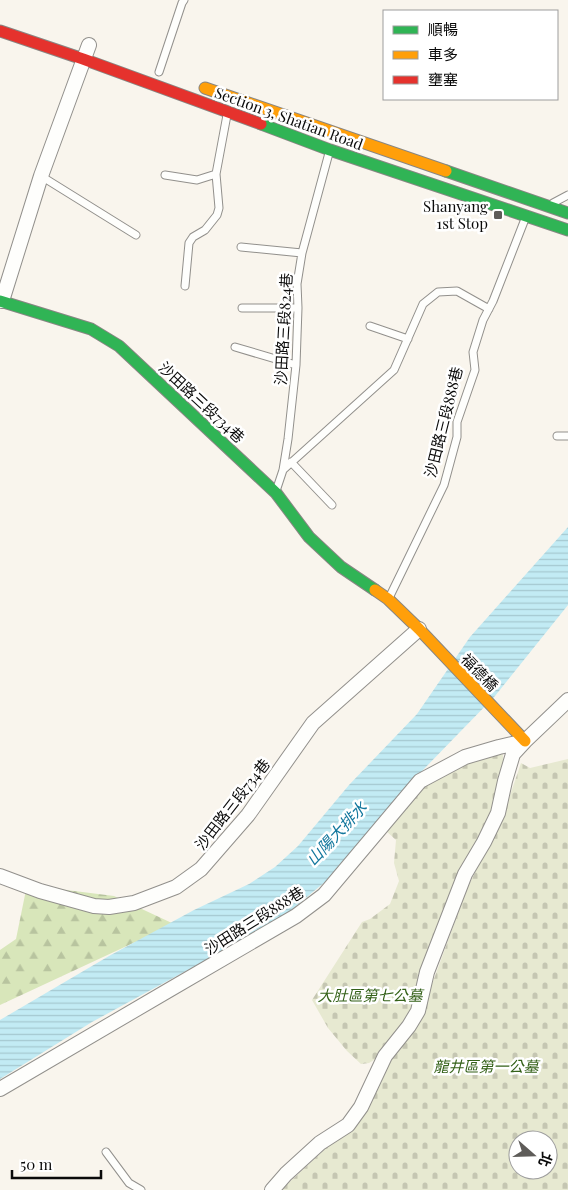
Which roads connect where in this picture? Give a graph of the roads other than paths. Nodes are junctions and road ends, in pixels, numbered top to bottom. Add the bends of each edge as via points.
1 (184, 0) edge
2 (0, 32) edge
3 (89, 45) dead end
4 (83, 59) junction
5 (160, 72) dead end
6 (196, 85) dead end
7 (228, 112) junction
8 (335, 133) junction
9 (330, 150) junction
10 (216, 174) junction
11 (165, 175) dead end
12 (41, 176) junction
13 (568, 194) edge
14 (549, 206) junction
15 (568, 213) edge
16 (526, 215) junction
17 (568, 230) edge
18 (136, 235) dead end
19 (241, 248) dead end
20 (302, 253) junction
21 (185, 286) dead end
22 (1, 301) edge
23 (242, 308) dead end
24 (298, 308) junction
25 (489, 309) junction
26 (370, 326) dead end
27 (408, 339) junction
28 (235, 347) dead end
29 (296, 366) junction
30 (557, 436) dead end
31 (568, 436) edge
32 (291, 462) junction
33 (283, 470) junction
34 (276, 493) junction
35 (332, 505) dead end
36 (388, 600) junction
37 (419, 629) junction
38 (444, 656) joint
39 (568, 700) edge
40 (525, 741) junction
41 (0, 876) edge
42 (0, 1090) edge
43 (106, 1152) dead end
44 (141, 1190) edge
45 (272, 1190) edge

1 - 5 lane
2 - 4 main road, Section 3, Shatian Road
3 - 4 street, 沙田路三段734巷
4 - 7 main road, Section 3, Shatian Road
4 - 12 street, 沙田路三段734巷
6 - 8 main road, Section 3, Shatian Road
7 - 9 main road, Section 3, Shatian Road
7 - 10 lane
8 - 9 lane, 沙田路三段824巷
8 - 14 main road, Section 3, Shatian Road
9 - 16 main road, Section 3, Shatian Road
9 - 20 lane, 沙田路三段824巷
10 - 11 lane via 197,180
10 - 21 lane via 219,208 205,230 189,243
12 - 18 lane
12 - 22 street, 沙田路三段734巷
13 - 14 lane
14 - 15 main road, Section 3, Shatian Road
14 - 16 lane
16 - 17 main road, Section 3, Shatian Road
16 - 25 lane, 沙田路三段888巷
19 - 20 lane
20 - 24 lane, 沙田路三段824巷 via 297,284
22 - 34 main road, 沙田路三段734巷 via 91,328 119,346
23 - 24 lane
24 - 29 lane, 沙田路三段824巷
25 - 27 lane, 沙田路三段824巷 via 457,291 438,292 423,304
25 - 36 lane, 沙田路三段888巷 via 473,352 475,370 457,422 457,437 444,486
26 - 27 lane
27 - 32 lane, 沙田路三段824巷 via 394,370
28 - 29 lane
29 - 33 lane, 沙田路三段824巷
30 - 31 lane
32 - 33 lane, 沙田路三段824巷
32 - 35 lane
33 - 34 lane, 沙田路三段824巷
34 - 36 main road, 沙田路三段734巷 via 309,537 341,567
36 - 37 main road, 沙田路三段734巷
37 - 38 main road, 沙田路三段734巷
37 - 41 street, 沙田路三段734巷 via 313,723 248,815 201,870 176,888 134,903 94,906
38 - 40 main road, 福德橋
39 - 40 street
40 - 42 street, 沙田路三段888巷 via 465,757 420,781 324,895 296,916
40 - 45 street via 513,754 498,813 465,874 426,972 418,1011 385,1056 361,1107 348,1125 320,1143
43 - 44 lane via 129,1183

